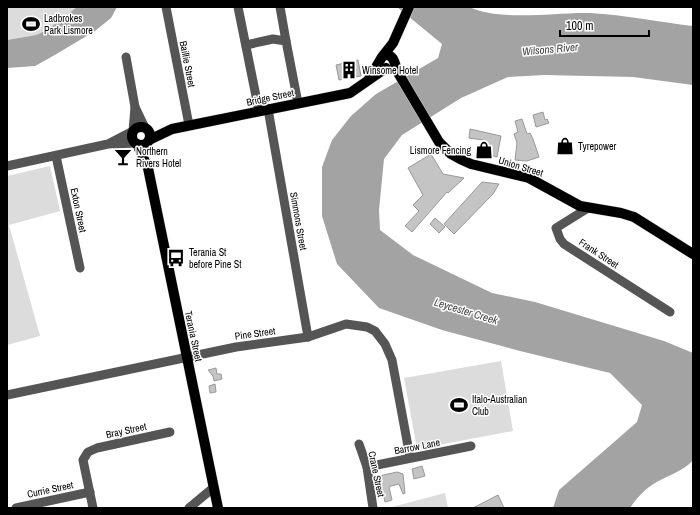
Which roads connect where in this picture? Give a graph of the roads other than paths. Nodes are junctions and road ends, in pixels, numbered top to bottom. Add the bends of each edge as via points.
1 (166, 7) edge
2 (238, 7) edge
3 (280, 7) edge
4 (409, 7) edge
5 (286, 41) junction
6 (246, 45) junction
7 (126, 57) dead end
8 (389, 63) junction
9 (298, 103) junction
10 (135, 107) junction
11 (264, 110) junction
12 (189, 125) junction
13 (146, 128) junction
14 (172, 129) junction
15 (133, 131) junction
16 (148, 140) junction
17 (108, 144) junction
18 (137, 144) junction
19 (56, 156) junction
20 (7, 166) edge
21 (148, 168) junction
22 (588, 208) junction
23 (693, 254) edge
24 (80, 268) dead end
25 (670, 312) dead end
26 (308, 337) junction
27 (186, 357) junction
28 (7, 396) edge
29 (170, 432) dead end
30 (359, 444) dead end
31 (471, 446) dead end
32 (410, 457) junction
33 (367, 467) junction
34 (90, 492) junction
35 (215, 492) junction
36 (16, 508) edge
37 (93, 508) edge
38 (188, 508) edge
39 (218, 508) edge
40 (373, 508) edge

1 - 12 street, Baillie Street
2 - 6 street, Simmons Street
3 - 5 street
4 - 8 main road via 393,43
5 - 6 street via 273,39
5 - 9 street
6 - 11 street, Simmons Street
7 - 10 street
8 - 9 main road, Bridge Street via 350,93
8 - 22 main road, Union Street via 439,142 451,154 471,164 529,178 572,203
9 - 11 main road, Bridge Street
10 - 13 street
10 - 15 street
11 - 12 main road, Bridge Street
11 - 26 street, Simmons Street
12 - 14 main road, Bridge Street
13 - 14 main road, Bridge Street
13 - 15 main road via 138,127
13 - 16 main road via 150,134
14 - 16 main road, Bridge Street
15 - 17 street
15 - 18 main road via 132,138
16 - 18 main road via 143,144
16 - 21 main road, Terania Street
17 - 18 street
17 - 19 street
18 - 21 main road, Terania Street
19 - 20 street
19 - 24 street, Exton Street
21 - 27 main road, Terania Street
22 - 23 main road, Union Street via 634,217
22 - 25 street, Frank Street via 556,228 560,239
26 - 27 street, Pine Street
26 - 32 street, Pine Street via 352,324 367,326 382,339 392,360
27 - 28 street, Pine Street
27 - 35 main road, Terania Street
29 - 34 street, Bray Street via 88,452 83,460
30 - 33 street, Crane Street
31 - 32 street, Barrow Lane
32 - 33 street, Barrow Lane
33 - 40 street, Crane Street
34 - 36 street, Currie Street
34 - 37 street
35 - 38 street
35 - 39 main road, Terania Street

